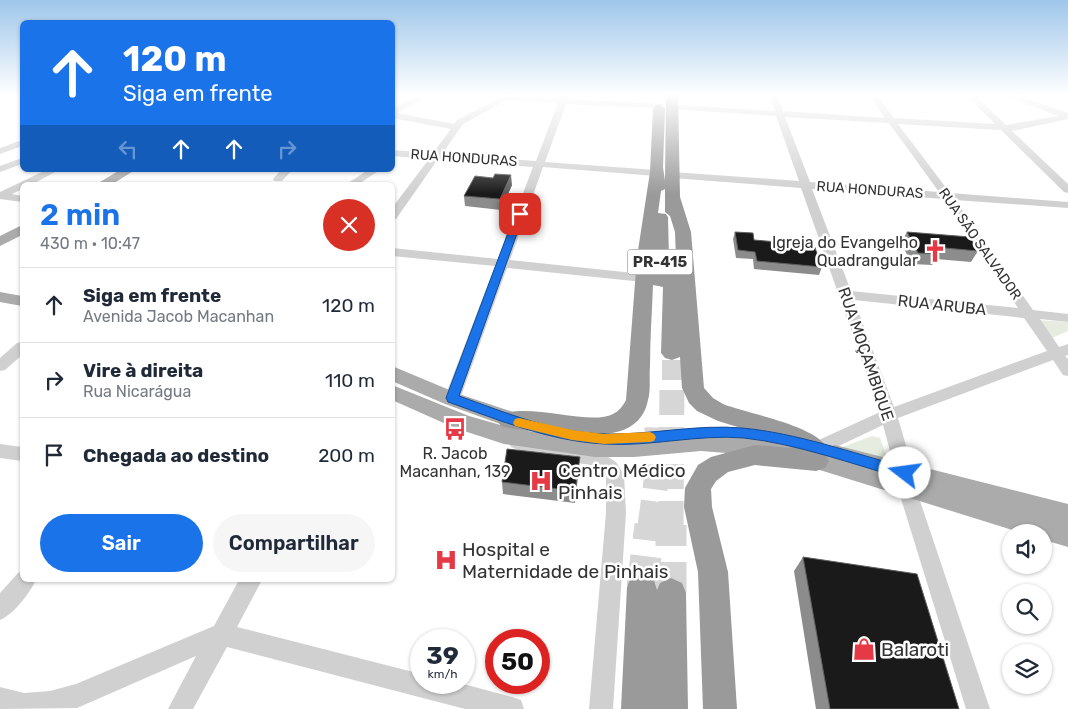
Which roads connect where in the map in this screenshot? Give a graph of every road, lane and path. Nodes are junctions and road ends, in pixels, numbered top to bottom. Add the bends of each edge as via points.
1 (456, 128) edge
2 (552, 128) edge
3 (665, 128) edge
4 (785, 128) edge
5 (897, 128) edge
6 (1004, 128) edge
7 (20, 145) edge
8 (0, 151) edge
9 (395, 152) edge
10 (435, 156) junction
11 (20, 162) edge
12 (538, 164) junction
13 (0, 169) edge
14 (50, 172) edge
15 (125, 172) edge
16 (285, 172) edge
17 (372, 172) edge
18 (664, 174) junction
19 (278, 180) dead end
20 (29, 182) edge
21 (107, 182) edge
22 (355, 182) edge
23 (806, 185) junction
24 (20, 186) edge
25 (1068, 190) edge
26 (1, 196) edge
27 (947, 196) junction
28 (673, 197) junction
29 (20, 199) edge
30 (1068, 205) edge
31 (395, 213) edge
32 (20, 231) edge
33 (0, 242) edge
34 (395, 252) edge
35 (501, 264) junction
36 (643, 278) junction
37 (846, 295) junction
38 (0, 297) edge
39 (20, 301) edge
40 (0, 307) edge
41 (20, 311) edge
42 (1029, 314) junction
43 (1068, 318) edge
44 (20, 349) edge
45 (1062, 351) edge
46 (0, 366) edge
47 (1068, 371) edge
48 (395, 374) edge
49 (395, 393) edge
50 (452, 398) junction
51 (889, 415) junction
52 (506, 428) junction
53 (658, 441) joint
54 (0, 451) edge
55 (20, 454) edge
56 (816, 455) junction
57 (906, 481) junction
58 (1068, 515) edge
59 (1068, 536) edge
60 (23, 582) edge
61 (251, 582) edge
62 (0, 610) edge
63 (221, 634) junction
64 (0, 699) edge
65 (180, 709) edge
66 (512, 709) edge
67 (600, 709) edge
68 (638, 709) edge
69 (671, 709) edge
70 (720, 709) edge
71 (978, 709) edge

1 - 10 street
2 - 12 street
3 - 18 highway, PR-415
4 - 23 street, RUA MOÇAMBIQUE
5 - 27 street, RUA SÃO SALVADOR
6 - 25 street
7 - 8 street
9 - 10 street, RUA HONDURAS
10 - 12 street, RUA HONDURAS
10 - 31 street
11 - 13 street
12 - 18 street, RUA HONDURAS
12 - 35 street
14 - 20 street
15 - 21 main road
16 - 19 street
17 - 22 street
18 - 23 street, RUA HONDURAS
18 - 28 highway, PR-415
18 - 28 highway, PR-415 via 660,192 665,353
18 - 36 highway via 647,227
23 - 27 street, RUA HONDURAS
23 - 37 street, RUA MOÇAMBIQUE
24 - 26 street
26 - 29 street
27 - 30 street, RUA HONDURAS
27 - 42 street, RUA SÃO SALVADOR
28 - 56 highway via 683,232 693,388 697,398 732,417 772,428
32 - 33 main road
34 - 35 street
35 - 36 street
35 - 50 street
36 - 52 highway via 637,400 632,413 621,422 600,426 538,420
37 - 42 street, RUA ARUBA
37 - 51 street, RUA MOÇAMBIQUE
38 - 39 main road
40 - 41 main road
42 - 43 street, RUA ARUBA
42 - 45 street, RUA SÃO SALVADOR
44 - 46 street
45 - 47 street, RUA SÃO SALVADOR
45 - 51 street
48 - 50 main road
49 - 52 main road via 462,422
50 - 52 main road
51 - 56 street
51 - 57 street, RUA MOÇAMBIQUE
52 - 53 main road via 595,448 634,448
52 - 67 street via 532,448 599,460 615,475 616,513
53 - 56 main road via 742,444
54 - 55 street
56 - 57 main road
56 - 70 highway via 755,455 720,464 707,473 698,488 698,507 714,572
57 - 58 main road
57 - 59 main road
57 - 71 street, RUA MOÇAMBIQUE
60 - 62 street
61 - 63 street
63 - 64 street via 77,696 24,705
63 - 65 street
63 - 66 street
68 - 69 highway via 656,590

